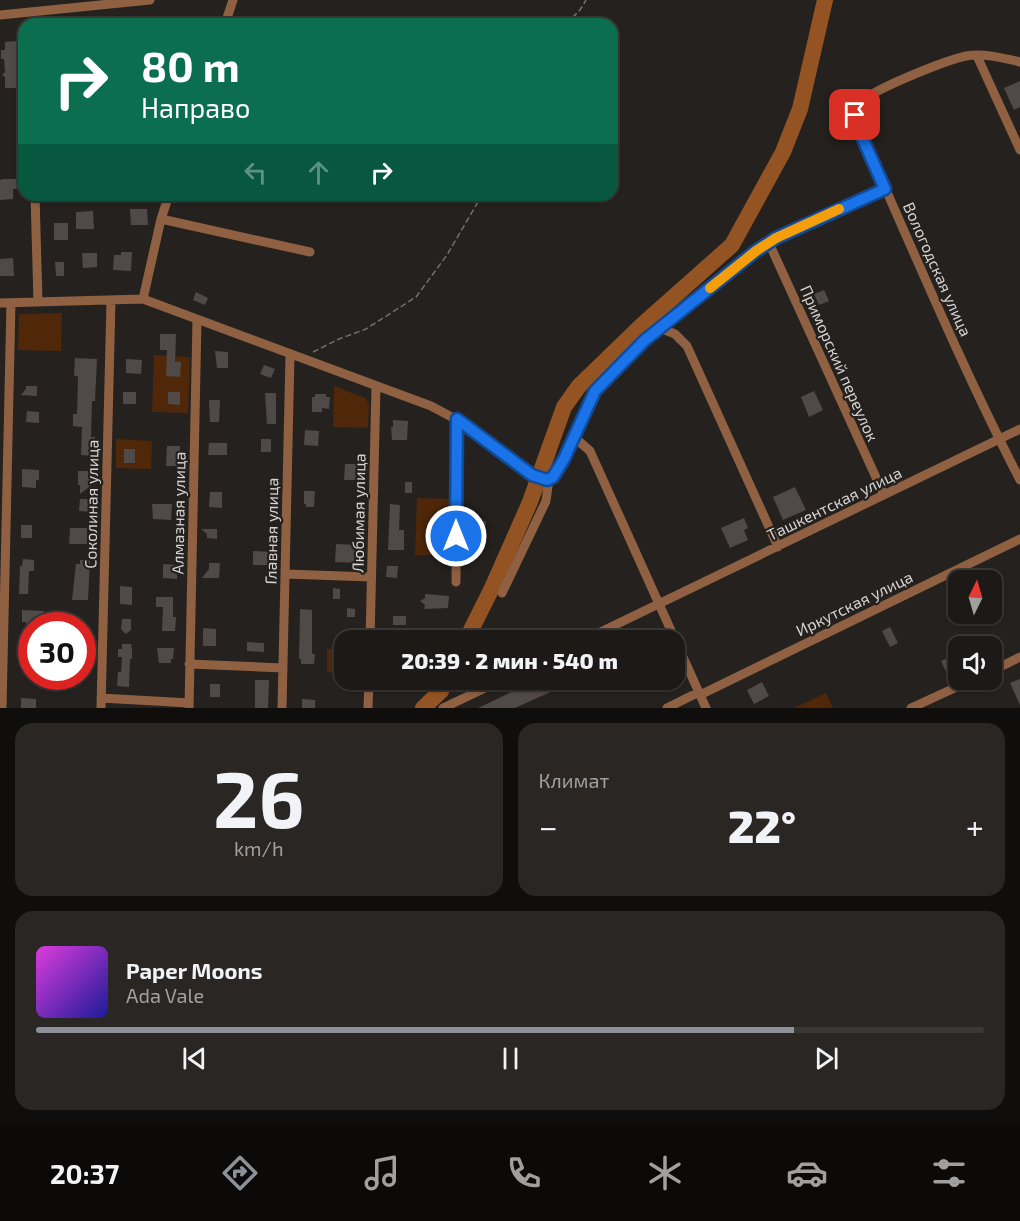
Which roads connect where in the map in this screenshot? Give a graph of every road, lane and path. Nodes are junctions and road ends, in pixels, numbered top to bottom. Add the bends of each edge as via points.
1 (150, 0) edge
2 (233, 0) edge
3 (586, 0) edge
4 (76, 4) edge
5 (30, 12) junction
6 (0, 15) edge
7 (30, 18) edge
8 (227, 18) edge
9 (572, 18) edge
10 (977, 56) junction
11 (1020, 62) edge
12 (1020, 150) edge
13 (885, 189) junction
14 (35, 201) edge
15 (167, 201) edge
16 (478, 201) edge
17 (161, 219) junction
18 (769, 243) junction
19 (310, 252) dead end
20 (143, 299) junction
21 (111, 301) junction
22 (38, 302) junction
23 (0, 303) edge
24 (12, 303) junction
25 (198, 320) junction
26 (660, 328) junction
27 (290, 355) junction
28 (302, 357) junction
29 (376, 387) junction
30 (457, 419) junction
31 (1020, 429) edge
32 (574, 437) junction
33 (999, 439) junction
34 (541, 478) junction
35 (1020, 480) edge
36 (884, 495) junction
37 (1020, 539) edge
38 (778, 547) junction
39 (285, 574) junction
40 (372, 577) junction
41 (456, 582) dead end
42 (502, 593) dead end
43 (661, 604) junction
44 (370, 630) edge
45 (605, 630) edge
46 (1020, 657) edge
47 (189, 664) junction
48 (1002, 665) edge
49 (283, 668) junction
50 (369, 690) edge
51 (481, 690) edge
52 (951, 690) edge
53 (700, 693) junction
54 (101, 703) edge
55 (189, 706) edge
56 (2, 708) edge
57 (282, 708) edge
58 (368, 708) edge
59 (443, 708) edge
60 (667, 708) edge
61 (706, 708) edge
62 (912, 708) edge

1 - 4 street
2 - 8 street
3 - 9 path
4 - 5 street
5 - 6 street
5 - 7 street
10 - 11 street, Вологодская улица
10 - 12 street
10 - 13 street, Вологодская улица via 941,63 871,95 858,105 858,128
13 - 18 street
13 - 33 street, Вологодская улица
14 - 22 street
15 - 17 street
16 - 28 path via 447,255 416,297 366,329
17 - 19 street
17 - 20 street
18 - 26 street
18 - 36 street, Приморский переулок
20 - 21 street
20 - 25 street
21 - 22 street
21 - 54 street, Соколиная улица
22 - 24 street
23 - 24 street
24 - 56 street
25 - 27 street
25 - 47 street, Алмазная улица
26 - 32 street via 601,383
26 - 38 street via 675,334 687,346
27 - 28 street
27 - 39 street, Главная улица
28 - 29 street
29 - 30 street
29 - 40 street, Любимая улица
30 - 34 street
30 - 41 street
31 - 33 street, Ташкентская улица
32 - 34 street via 558,471
32 - 43 street via 590,451
33 - 35 street, Вологодская улица
33 - 36 street, Ташкентская улица
34 - 42 street via 549,489 546,501
36 - 38 street, Ташкентская улица
37 - 53 street, Иркутская улица
38 - 43 street, Ташкентская улица
39 - 40 street
39 - 49 street, Главная улица
40 - 44 street, Любимая улица
43 - 45 street, Ташкентская улица
43 - 53 street
46 - 48 street
47 - 49 street
47 - 55 street, Алмазная улица
49 - 57 street, Главная улица
50 - 58 street
51 - 59 street
52 - 62 street
53 - 60 street, Иркутская улица
53 - 61 street
54 - 55 street

